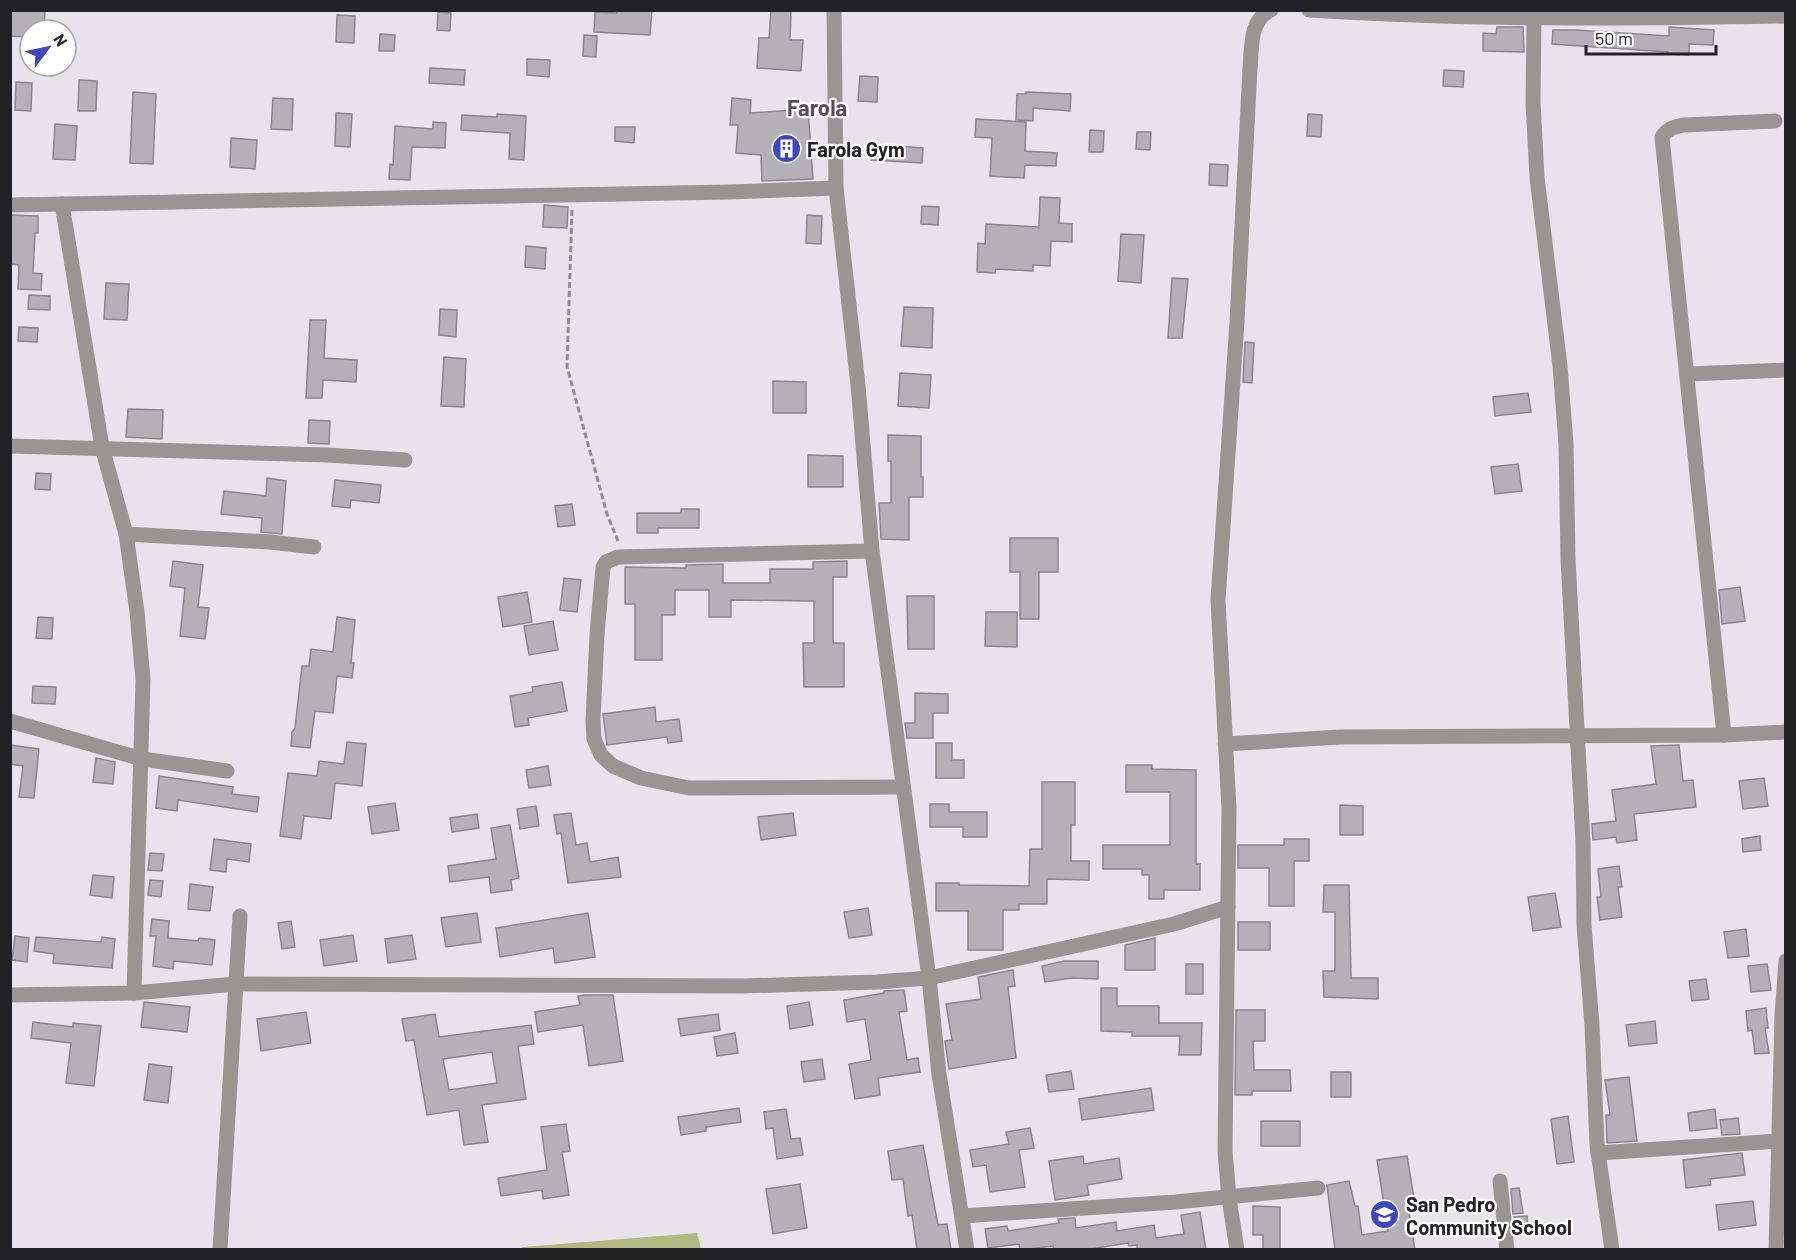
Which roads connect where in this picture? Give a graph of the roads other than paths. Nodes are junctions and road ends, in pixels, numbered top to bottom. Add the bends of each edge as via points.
1 (834, 10) edge
2 (1270, 10) edge
3 (1309, 10) edge
4 (1785, 16) edge
5 (1534, 18) junction
6 (1775, 121) dead end
7 (836, 188) junction
8 (62, 204) junction
9 (10, 205) edge
10 (1785, 370) edge
11 (1688, 374) junction
12 (10, 446) edge
13 (102, 447) junction
14 (405, 460) dead end
15 (126, 534) junction
16 (314, 547) dead end
17 (872, 551) junction
18 (10, 721) edge
19 (1785, 732) edge
20 (1724, 735) junction
21 (1577, 736) junction
22 (1226, 744) junction
23 (142, 759) junction
24 (226, 771) dead end
25 (903, 787) junction
26 (1228, 907) junction
27 (240, 916) dead end
28 (1785, 961) edge
29 (929, 978) junction
30 (237, 984) junction
31 (134, 993) junction
32 (10, 995) edge
33 (1782, 1125) edge
34 (1779, 1142) junction
35 (1598, 1153) junction
36 (1500, 1181) dead end
37 (1318, 1188) dead end
38 (1229, 1198) junction
39 (962, 1216) junction
40 (220, 1250) edge
41 (967, 1250) edge
42 (1237, 1250) edge
43 (1507, 1250) edge
44 (1612, 1250) edge
45 (1776, 1250) edge

1 - 7 street
2 - 22 street via 1255,27 1250,68 1218,600
3 - 5 street
4 - 5 street
5 - 21 street via 1537,177 1566,444
6 - 11 street via 1684,125 1673,127 1662,137
7 - 8 street
7 - 17 street
8 - 9 street
8 - 13 street
10 - 11 street
11 - 20 street
12 - 13 street
13 - 14 street
13 - 15 street
15 - 16 street
15 - 23 street via 143,680
17 - 25 street
17 - 25 street via 624,557 606,562 597,634 594,739 601,755 613,766 641,778 689,788
18 - 23 street
19 - 20 street
20 - 21 street
21 - 22 street via 1340,737
21 - 35 street
22 - 26 street
23 - 24 street
23 - 31 street
25 - 29 street
26 - 29 street via 1174,924
26 - 38 street via 1225,1150
27 - 30 street
28 - 33 street
29 - 30 street via 742,986
29 - 39 street via 939,1074
30 - 31 street
30 - 40 street
31 - 32 street
33 - 34 street
34 - 35 street
34 - 45 street
35 - 44 street
36 - 43 street
37 - 38 street
38 - 39 street
38 - 42 street
39 - 41 street

